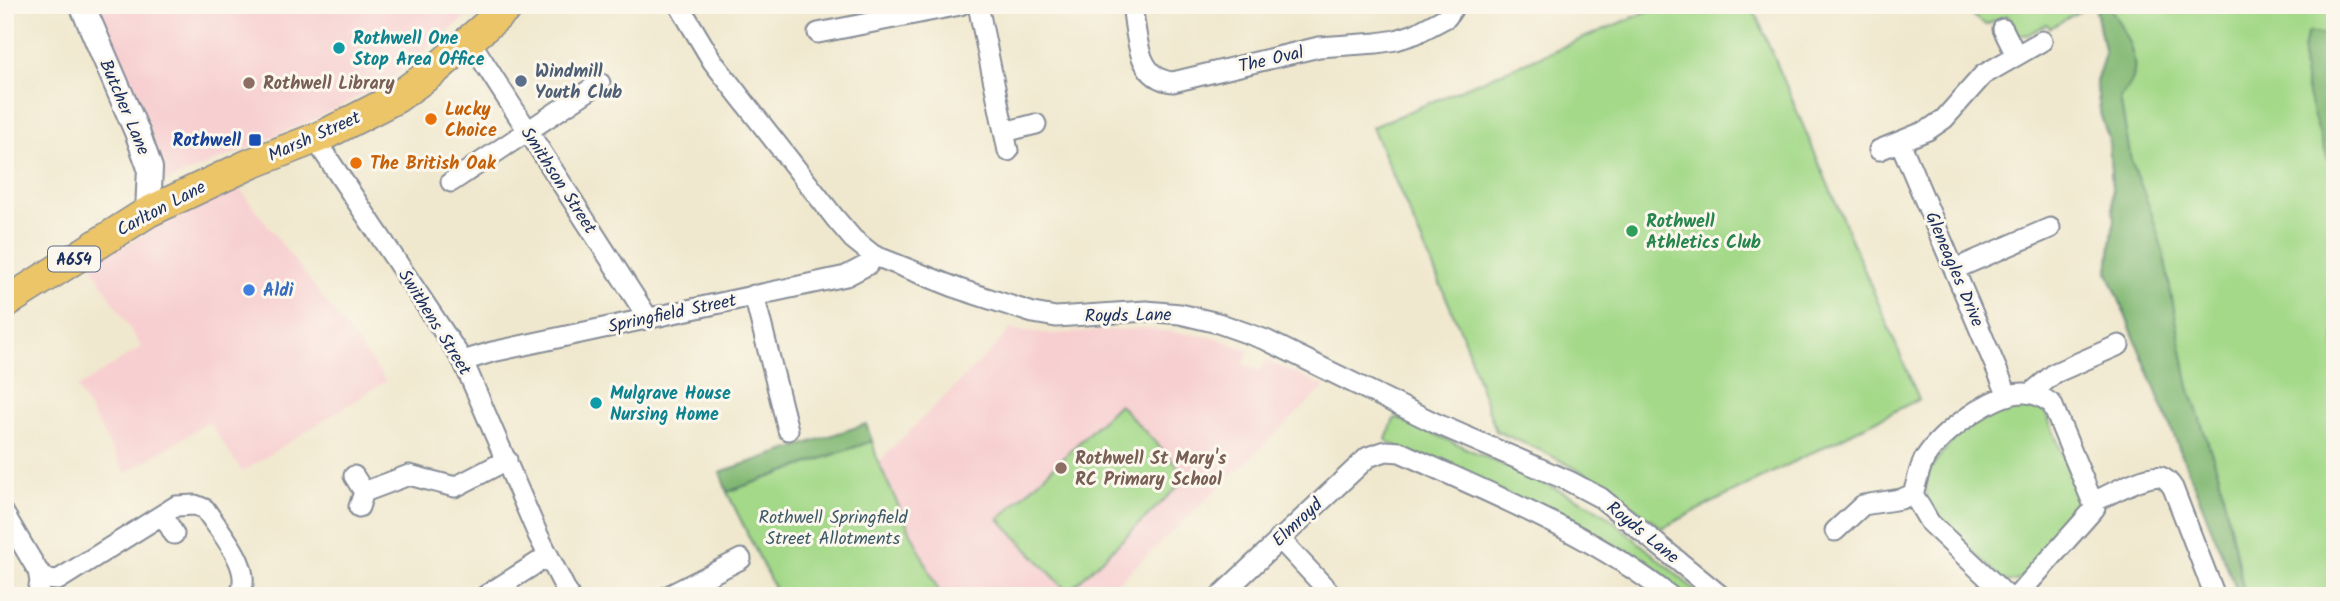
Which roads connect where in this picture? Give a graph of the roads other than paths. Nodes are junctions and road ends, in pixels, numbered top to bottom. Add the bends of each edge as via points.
1 (82, 5) edge
2 (510, 5) edge
3 (679, 5) edge
4 (960, 5) edge
5 (978, 5) edge
6 (1132, 5) edge
7 (1455, 5) edge
8 (2003, 29) dead end
9 (818, 33) dead end
10 (470, 41) junction
11 (2042, 41) dead end
12 (2016, 55) junction
13 (600, 83) dead end
14 (1036, 124) dead end
15 (528, 132) junction
16 (315, 139) junction
17 (1900, 142) junction
18 (1879, 150) dead end
19 (250, 163) joint
20 (451, 181) dead end
21 (148, 212) junction
22 (2050, 228) dead end
23 (873, 255) junction
24 (1955, 268) junction
25 (754, 295) junction
26 (7, 299) edge
27 (648, 318) junction
28 (2119, 345) dead end
29 (463, 361) junction
30 (2031, 393) junction
31 (2008, 396) junction
32 (788, 430) dead end
33 (1376, 453) joint
34 (507, 460) junction
35 (359, 492) dead end
36 (1913, 494) junction
37 (2093, 502) junction
38 (5, 515) edge
39 (163, 515) junction
40 (1835, 531) dead end
41 (174, 534) dead end
42 (1279, 538) junction
43 (548, 556) junction
44 (741, 559) dead end
45 (38, 572) junction
46 (37, 596) edge
47 (238, 596) edge
48 (485, 596) edge
49 (569, 596) edge
50 (668, 596) edge
51 (1220, 596) edge
52 (1333, 596) edge
53 (1671, 596) edge
54 (1721, 596) edge
55 (2007, 596) edge
56 (2017, 596) edge
57 (2215, 596) edge

1 - 21 street, Butcher Lane via 150,168
2 - 10 main road, Marsh Street / A654
3 - 23 street, Royds Lane via 713,62 835,218
4 - 9 street
5 - 14 street via 1006,141
6 - 7 street, The Oval via 1144,66 1157,78 1174,82 1319,47 1396,40 1447,18
8 - 12 street
10 - 15 street, Smithson Street
10 - 16 main road, Marsh Street / A654 via 396,98
11 - 12 street
12 - 17 street via 1983,75 1944,119
13 - 15 street
15 - 20 street
15 - 27 street, Smithson Street
16 - 19 main road, Marsh Street / A654
16 - 29 street, Swithens Street
17 - 18 street
17 - 24 street, Gleneagles Drive
19 - 21 main road, Carlton Lane / A654
21 - 26 main road, Carlton Lane / A654
22 - 24 street
23 - 25 street, Springfield Street via 869,264 846,276
23 - 54 street, Royds Lane via 1033,313 1056,317 1136,311 1180,314 1266,340 1601,498
24 - 31 street, Gleneagles Drive
25 - 27 street, Springfield Street
25 - 32 street
27 - 29 street, Springfield Street
28 - 30 street via 2055,373
29 - 34 street, Swithens Street
30 - 31 street
30 - 37 street via 2052,404
31 - 36 street via 1942,437 1924,460
33 - 42 street, Elmroyd
33 - 53 street, Royds Lane via 1400,452 1566,528
34 - 35 street via 455,487 409,475
34 - 43 street, Swithens Street
36 - 40 street via 1863,505
36 - 55 street via 1930,523
37 - 56 street via 2095,509
37 - 57 street via 2160,468 2173,488
38 - 45 street
39 - 41 street
39 - 45 street via 58,580
39 - 47 street via 186,504 205,509 241,564 245,577
42 - 51 street, Elmroyd
42 - 52 street
43 - 48 street
43 - 49 street, Swithens Street
44 - 50 street
45 - 46 street

